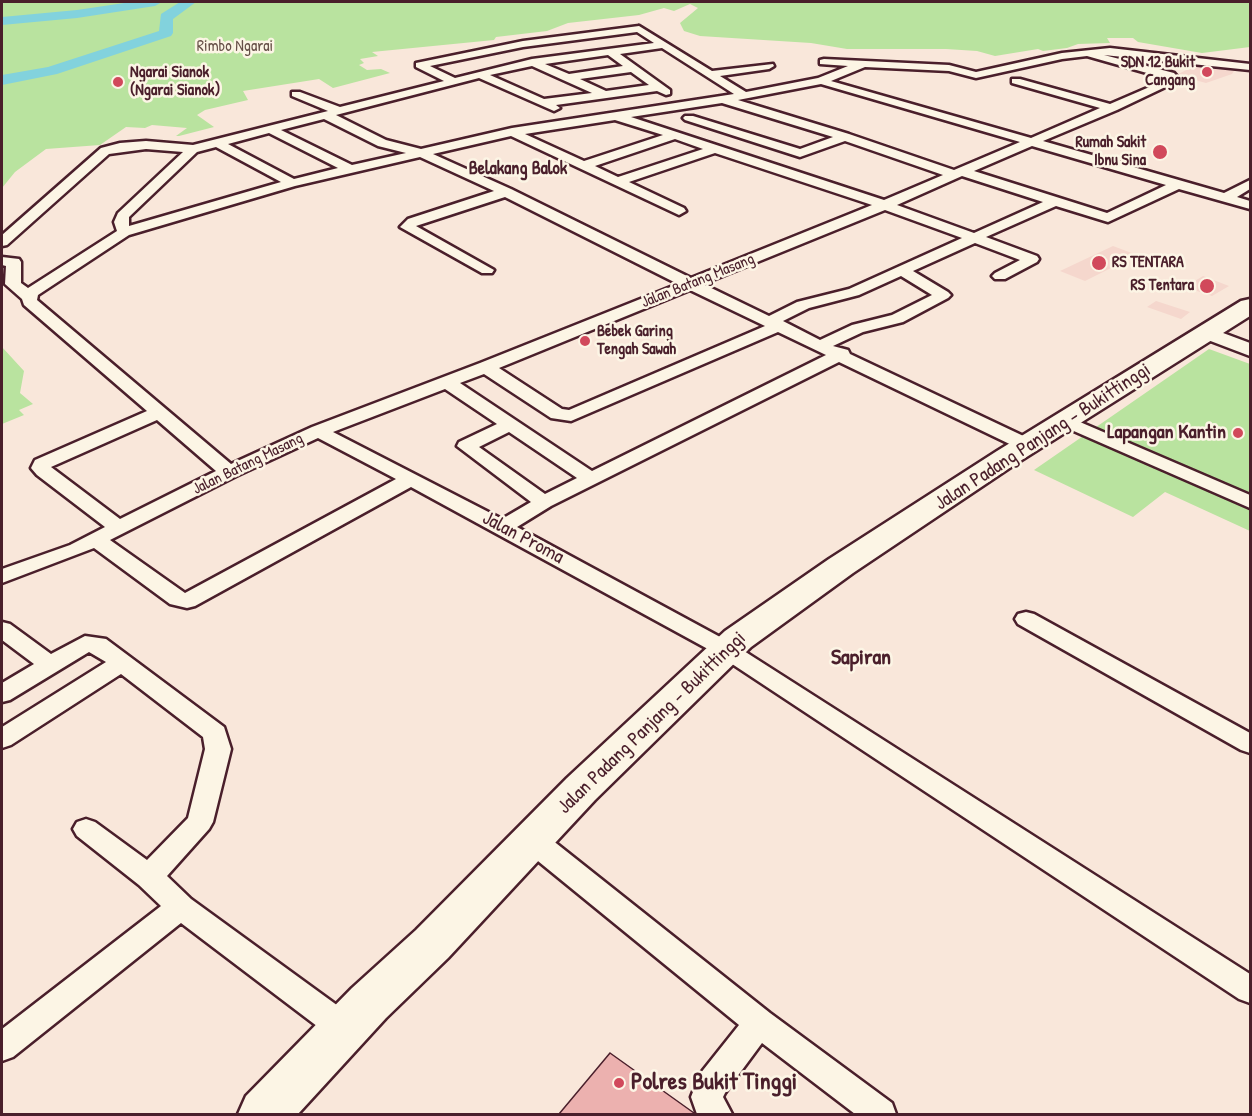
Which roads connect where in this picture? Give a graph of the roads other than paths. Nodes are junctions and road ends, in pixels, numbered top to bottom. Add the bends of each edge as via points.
1 (664, 45) junction
2 (499, 48) junction
3 (610, 52) junction
4 (1086, 53) junction
5 (1251, 57) edge
6 (824, 62) dead end
7 (1197, 62) junction
8 (526, 63) junction
9 (863, 64) junction
10 (769, 66) dead end
11 (1251, 67) edge
12 (634, 68) junction
13 (1228, 71) dead end
14 (478, 74) junction
15 (712, 74) junction
16 (1251, 77) edge
17 (566, 78) junction
18 (453, 81) junction
19 (820, 81) junction
20 (1016, 81) dead end
21 (659, 87) junction
22 (296, 94) dead end
23 (604, 94) junction
24 (744, 96) junction
25 (721, 99) junction
26 (543, 103) junction
27 (683, 104) junction
28 (1113, 108) junction
29 (752, 109) junction
30 (333, 113) junction
31 (613, 114) junction
32 (689, 118) dead end
33 (581, 120) junction
34 (709, 125) junction
35 (271, 129) junction
36 (512, 132) junction
37 (676, 135) junction
38 (845, 137) junction
39 (218, 143) junction
40 (1031, 143) junction
41 (193, 149) junction
42 (715, 149) junction
43 (422, 153) junction
44 (583, 166) junction
45 (349, 169) junction
46 (958, 174) junction
47 (617, 182) junction
48 (292, 183) junction
49 (1178, 184) junction
50 (1251, 184) edge
51 (506, 192) junction
52 (1225, 198) junction
53 (1053, 202) junction
54 (885, 205) junction
55 (1251, 205) edge
56 (679, 211) dead end
57 (124, 232) junction
58 (974, 237) junction
59 (2, 242) edge
60 (2, 261) edge
61 (487, 270) dead end
62 (901, 270) junction
63 (1000, 276) dead end
64 (690, 284) junction
65 (29, 297) junction
66 (1251, 306) edge
67 (775, 323) junction
68 (1207, 333) junction
69 (822, 345) junction
70 (1251, 350) edge
71 (842, 354) junction
72 (486, 367) junction
73 (447, 382) junction
74 (159, 412) junction
75 (1066, 421) junction
76 (511, 424) junction
77 (318, 431) junction
78 (1027, 445) junction
79 (229, 471) junction
80 (591, 479) junction
81 (410, 480) junction
82 (544, 502) junction
83 (1251, 502) edge
84 (502, 527) junction
85 (119, 528) junction
86 (96, 540) junction
87 (2, 576) edge
88 (1026, 619) dead end
89 (2, 629) edge
90 (725, 649) junction
91 (122, 662) junction
92 (51, 665) junction
93 (2, 694) edge
94 (2, 739) edge
95 (1251, 744) edge
96 (86, 829) dead end
97 (532, 840) junction
98 (149, 878) junction
99 (181, 907) junction
100 (1251, 990) edge
101 (759, 1023) junction
102 (345, 1029) junction
103 (2, 1047) edge
104 (264, 1114) edge
105 (716, 1114) edge
106 (880, 1114) edge

1 - 2 street via 639,29
1 - 3 street
1 - 15 street
2 - 8 street
2 - 18 street via 420,65
3 - 8 street
3 - 12 street
4 - 7 street via 1117,51
4 - 9 street via 976,75 950,68
4 - 28 street, Jalan Batang Masang via 1176,78
5 - 7 street
6 - 9 street
7 - 11 street
8 - 14 street
8 - 17 street
9 - 19 street
10 - 15 street
12 - 17 street
12 - 21 street
13 - 16 street
14 - 18 street
14 - 26 street
15 - 24 street
17 - 23 street
18 - 30 street
19 - 24 street
19 - 40 street
20 - 28 street
21 - 23 street
21 - 27 street
22 - 30 street
23 - 26 street
24 - 25 street
25 - 27 street
25 - 29 street
26 - 33 street
27 - 31 street
28 - 40 street, Jalan Batang Masang
29 - 34 street
29 - 38 street
30 - 35 street
30 - 43 street via 389,146
31 - 33 street
31 - 37 street
32 - 34 street
33 - 36 street
34 - 38 street via 800,153
35 - 39 street
35 - 45 street
36 - 43 street
36 - 44 street
37 - 42 street
37 - 44 street
38 - 46 street
39 - 41 street
39 - 48 street
40 - 46 street, Jalan Batang Masang
40 - 49 street
41 - 57 street via 123,216
41 - 59 street via 146,146 105,151
42 - 47 street
42 - 54 street
43 - 45 street
43 - 51 street
44 - 47 street
45 - 48 street
46 - 53 street
46 - 54 street, Jalan Batang Masang
47 - 56 street
48 - 57 street
49 - 52 street
49 - 53 street via 1108,218
50 - 52 street
51 - 61 street via 407,227
51 - 64 street
52 - 55 street
53 - 58 street
54 - 58 street
54 - 64 street, Jalan Batang Masang
57 - 65 street
58 - 62 street
58 - 63 street via 1032,259
60 - 65 street via 14,262 13,284
62 - 67 street via 854,292 803,305
62 - 69 street via 943,295 897,319 864,326
64 - 67 street
64 - 72 street, Jalan Batang Masang
65 - 74 street via 30,302
66 - 68 highway, Jalan Padang Panjang - Bukittinggi
67 - 69 street
67 - 72 street via 571,416 556,414
68 - 70 street
68 - 75 highway, Jalan Padang Panjang - Bukittinggi
69 - 71 street
71 - 78 street
71 - 80 street
72 - 73 street, Jalan Batang Masang
73 - 76 street
73 - 77 street, Jalan Batang Masang
74 - 79 street
74 - 85 street via 40,468
75 - 78 highway, Jalan Padang Panjang - Bukittinggi
75 - 83 street
76 - 80 street
76 - 82 street via 466,446
77 - 79 street, Jalan Batang Masang
77 - 81 street, Jalan Proma
78 - 90 highway, Jalan Padang Panjang - Bukittinggi via 842,566
79 - 85 street, Jalan Batang Masang
80 - 82 street
81 - 84 street, Jalan Proma
81 - 86 street via 187,601 178,599
82 - 84 street
84 - 90 street, Jalan Proma
85 - 86 street, Jalan Batang Masang
86 - 87 street, Jalan Batang Masang
88 - 95 street
89 - 92 street
90 - 97 highway, Jalan Padang Panjang - Bukittinggi
90 - 100 street, Jalan Proma
91 - 92 street via 92,643
91 - 94 street
91 - 98 street via 210,728 218,740 200,822
92 - 93 street
96 - 98 street
97 - 101 street
97 - 102 highway, Jalan Padang Panjang - Bukittinggi
98 - 99 street
99 - 102 street
99 - 103 street
101 - 105 street via 711,1085 707,1097
101 - 106 street
102 - 104 highway, Jalan Padang Panjang - Bukittinggi

